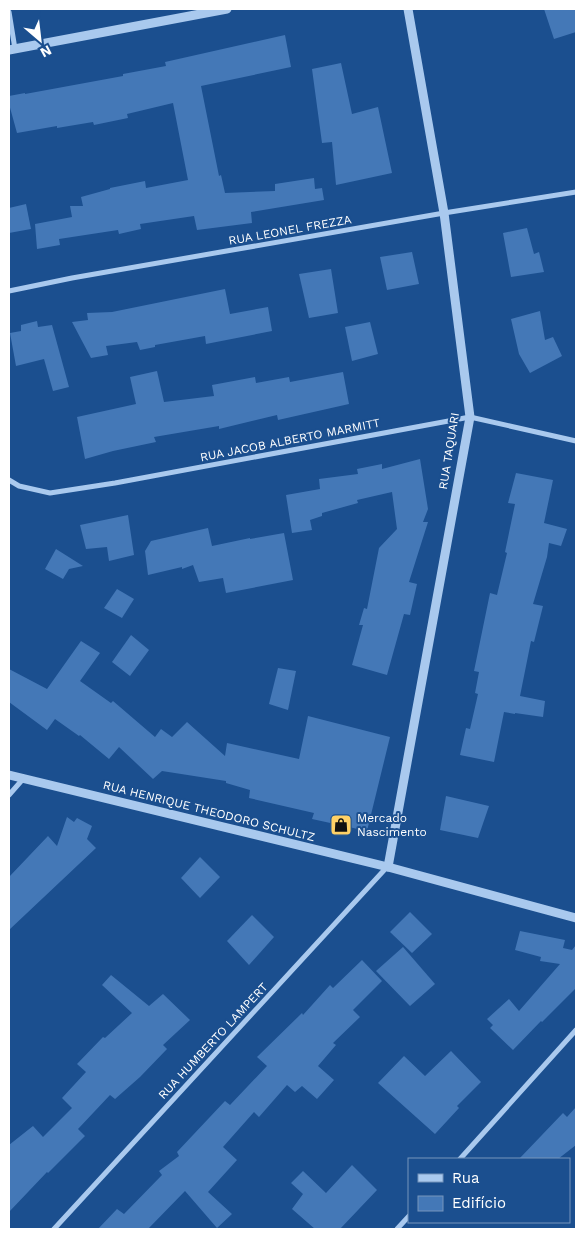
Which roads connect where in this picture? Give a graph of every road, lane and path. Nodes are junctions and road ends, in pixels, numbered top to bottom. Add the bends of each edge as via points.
1 (227, 9) edge
2 (408, 9) edge
3 (9, 12) edge
4 (12, 49) edge
5 (576, 192) edge
6 (444, 213) junction
7 (9, 291) edge
8 (470, 417) junction
9 (576, 441) edge
10 (9, 480) edge
11 (9, 775) edge
12 (23, 779) junction
13 (9, 795) edge
14 (388, 867) junction
15 (576, 918) edge
16 (576, 1030) edge
17 (461, 1158) edge
18 (408, 1217) edge
19 (54, 1229) edge
20 (397, 1229) edge

1 - 4 street
2 - 6 street, RUA TAQUARI
3 - 4 street
5 - 6 street, RUA LEONEL FREZZA
6 - 7 street, RUA LEONEL FREZZA
6 - 8 street, RUA TAQUARI
8 - 9 street, RUA JACOB ALBERTO MARMITT
8 - 10 street, RUA JACOB ALBERTO MARMITT via 50,493 18,486
8 - 14 street, RUA TAQUARI
11 - 12 street, RUA HENRIQUE THEODORO SCHULTZ
12 - 13 street
12 - 14 street, RUA HENRIQUE THEODORO SCHULTZ
14 - 15 street, RUA HENRIQUE THEODORO SCHULTZ
14 - 19 street, RUA HUMBERTO LAMPERT
16 - 17 street
18 - 20 street

